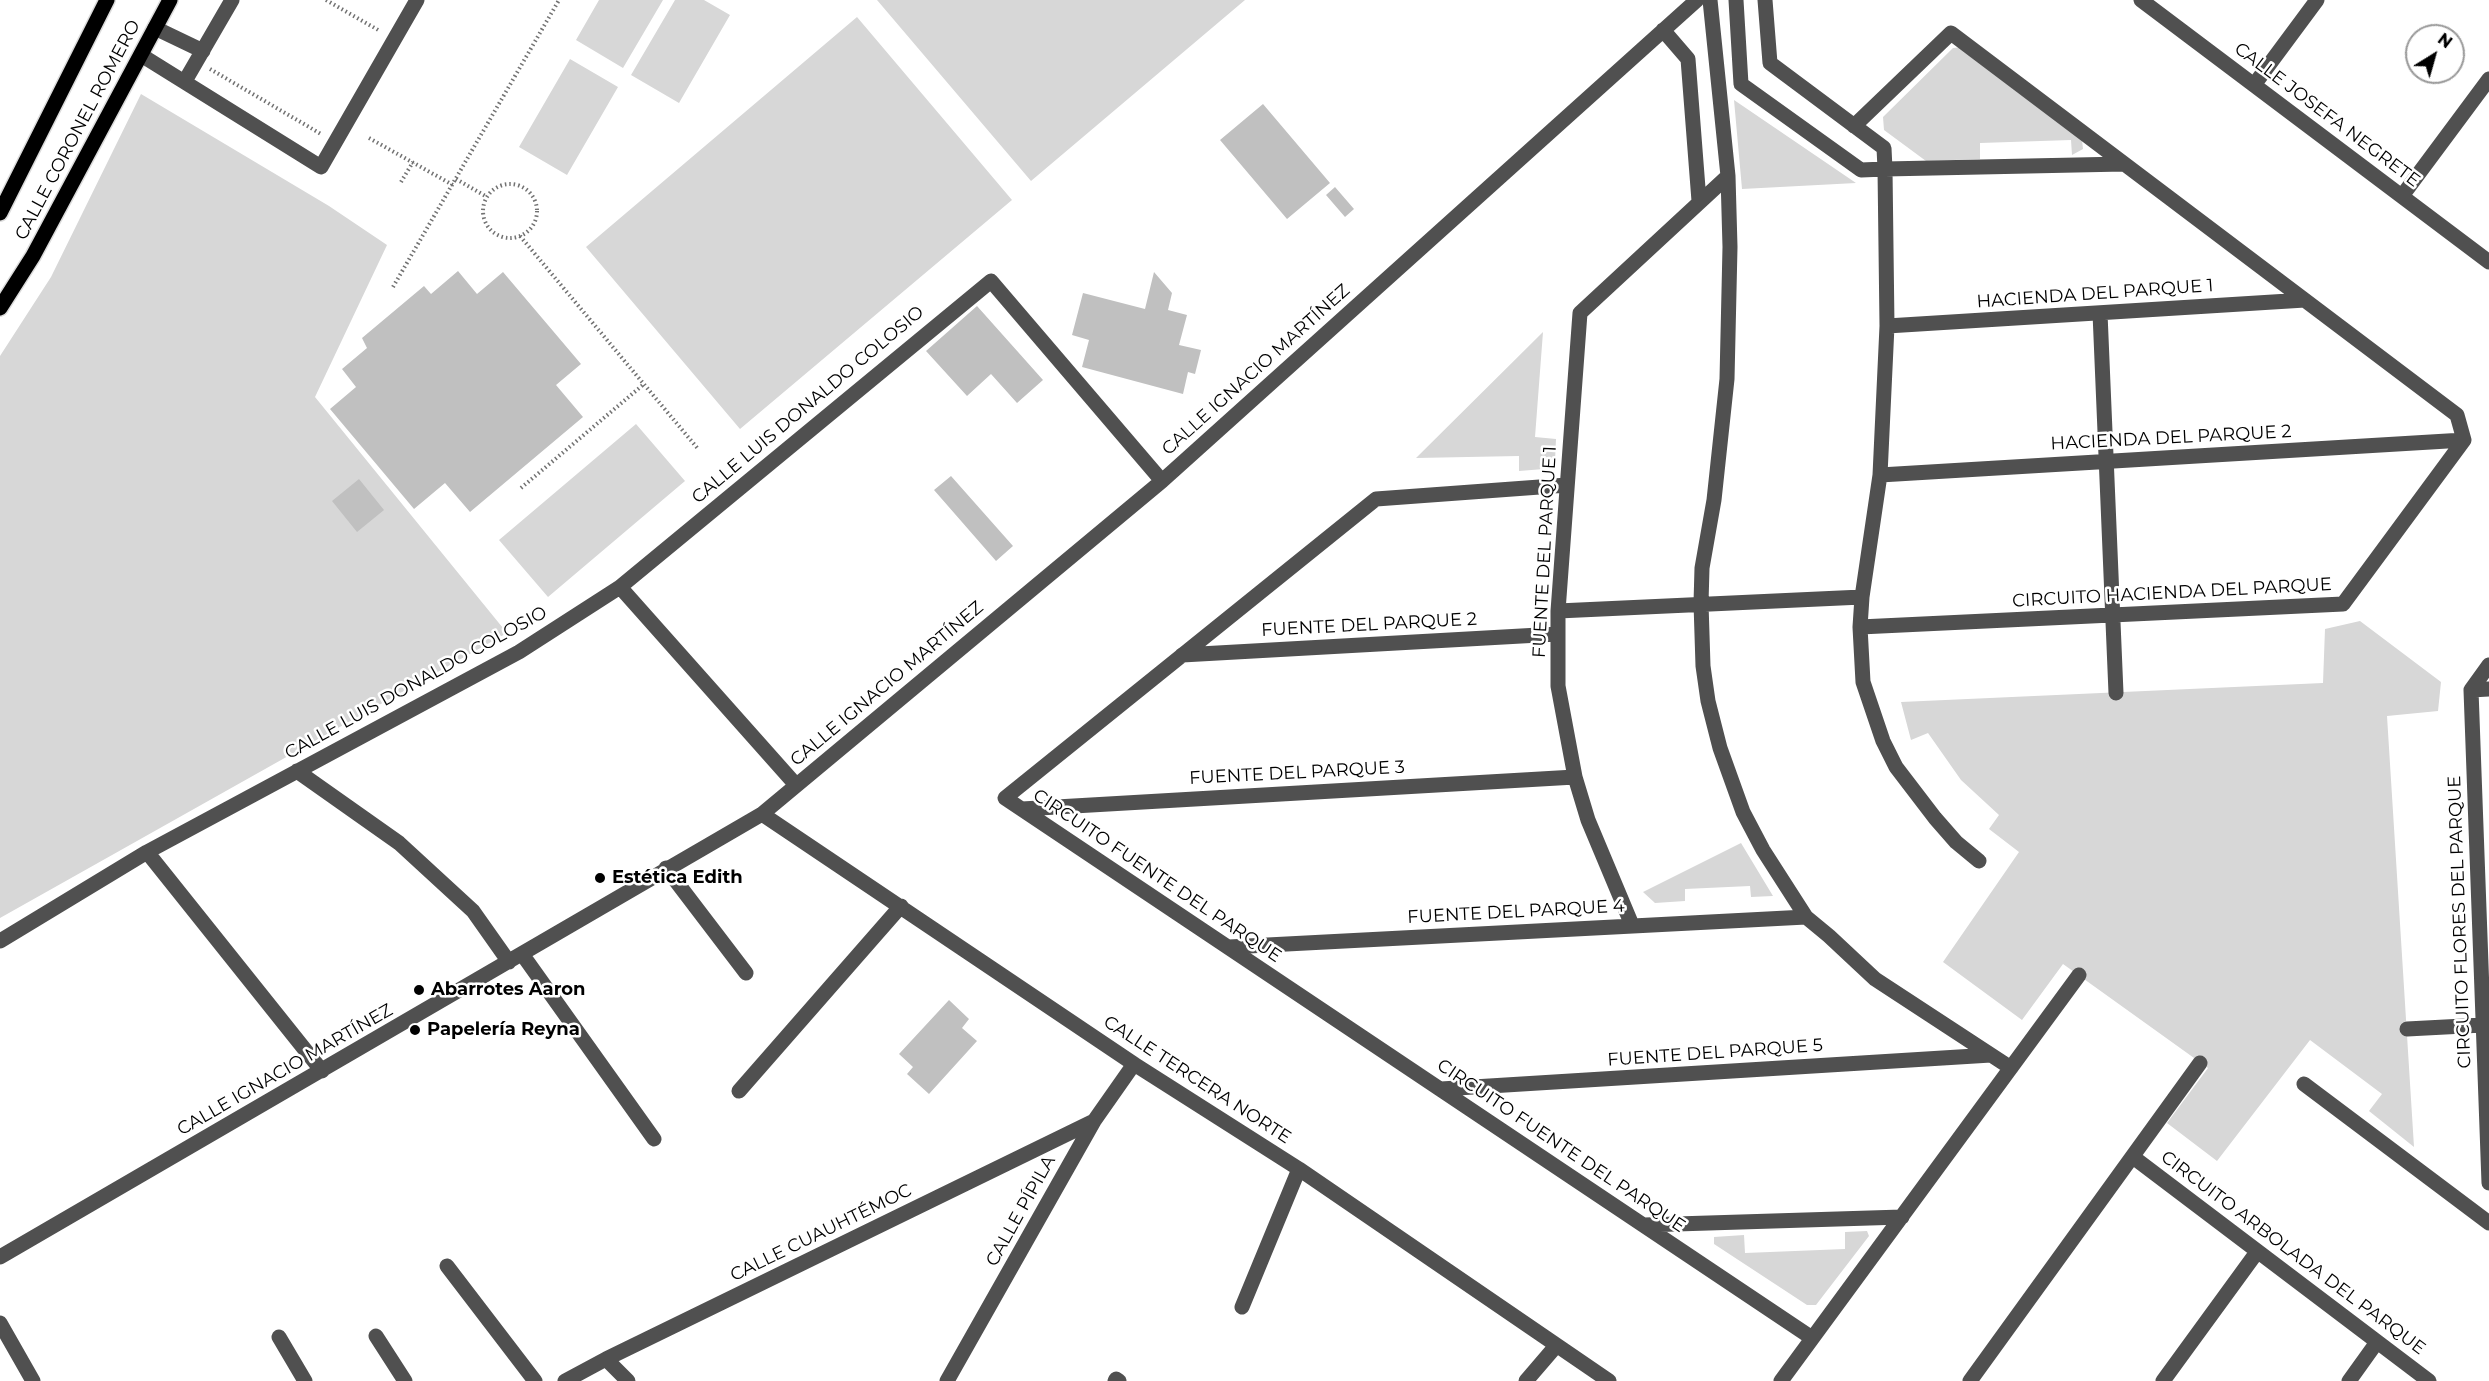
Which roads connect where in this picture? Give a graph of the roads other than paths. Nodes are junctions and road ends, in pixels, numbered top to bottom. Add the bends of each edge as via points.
1 (170, 0) edge
2 (232, 0) edge
3 (417, 0) edge
4 (1697, 0) edge
5 (1710, 0) edge
6 (1736, 0) edge
7 (1765, 0) edge
8 (2141, 0) edge
9 (2317, 0) edge
10 (103, 3) edge
11 (155, 28) junction
12 (1663, 30) junction
13 (141, 55) junction
14 (200, 56) junction
15 (2489, 79) edge
16 (185, 81) junction
17 (2254, 85) junction
18 (1854, 126) junction
19 (2124, 164) junction
20 (1885, 170) junction
21 (1728, 176) junction
22 (2402, 196) junction
23 (1699, 201) junction
24 (0, 213) edge
25 (2489, 262) edge
26 (2305, 300) junction
27 (0, 308) edge
28 (2100, 313) junction
29 (1887, 326) junction
30 (2464, 440) junction
31 (2106, 462) junction
32 (1880, 475) junction
33 (1162, 481) junction
34 (1567, 485) junction
35 (620, 587) junction
36 (1862, 597) junction
37 (1701, 603) junction
38 (1558, 611) junction
39 (2113, 615) junction
40 (1860, 627) junction
41 (1557, 634) junction
42 (1182, 655) junction
43 (2489, 665) edge
44 (2489, 689) edge
45 (2471, 690) junction
46 (2116, 693) dead end
47 (297, 771) junction
48 (1575, 777) junction
49 (796, 786) junction
50 (1022, 809) junction
51 (762, 814) junction
52 (2483, 836) edge
53 (147, 852) junction
54 (1979, 861) dead end
55 (666, 868) junction
56 (901, 906) junction
57 (1806, 917) junction
58 (1632, 925) junction
59 (0, 941) edge
60 (1229, 947) junction
61 (515, 958) junction
62 (746, 973) dead end
63 (2079, 975) dead end
64 (2486, 990) edge
65 (2483, 1025) junction
66 (2407, 1029) dead end
67 (1990, 1054) junction
68 (2200, 1064) dead end
69 (1134, 1065) junction
70 (2011, 1068) junction
71 (322, 1071) junction
72 (2304, 1084) dead end
73 (1441, 1089) junction
74 (739, 1091) dead end
75 (1094, 1121) junction
76 (2488, 1136) edge
77 (654, 1139) dead end
78 (2133, 1156) junction
79 (1299, 1169) junction
80 (2489, 1183) edge
81 (1902, 1217) junction
82 (2489, 1223) edge
83 (1644, 1226) junction
84 (2257, 1252) junction
85 (0, 1257) edge
86 (447, 1266) dead end
87 (1242, 1307) dead end
88 (0, 1323) edge
89 (376, 1336) dead end
90 (279, 1337) dead end
91 (1812, 1338) junction
92 (2377, 1342) junction
93 (1556, 1346) junction
94 (606, 1359) junction
95 (33, 1381) edge
96 (305, 1381) edge
97 (405, 1381) edge
98 (535, 1381) edge
99 (565, 1381) edge
100 (628, 1381) edge
101 (947, 1381) edge
102 (1526, 1381) edge
103 (1609, 1381) edge
104 (1781, 1381) edge
105 (1970, 1381) edge
106 (2163, 1381) edge
107 (2349, 1381) edge
108 (2429, 1381) edge

1 - 11 main road, CALLE CORONEL ROMERO
2 - 14 street
3 - 16 street via 321,167
4 - 12 street, CALLE IGNACIO MARTÍNEZ
5 - 21 street
6 - 20 street via 1741,84 1861,170
7 - 18 street via 1770,63
8 - 17 street, CALLE JOSEFA NEGRETE
9 - 17 street
10 - 24 main road, CALLE CORONEL ROMERO
11 - 13 main road, CALLE CORONEL ROMERO
11 - 14 street
12 - 23 street via 1688,59
12 - 33 street, CALLE IGNACIO MARTÍNEZ
13 - 16 street
13 - 27 main road, CALLE CORONEL ROMERO via 33,256
14 - 16 street
15 - 22 street
17 - 22 street, CALLE JOSEFA NEGRETE
18 - 19 street via 1951,33
18 - 20 street via 1884,148
19 - 20 street
19 - 26 street
20 - 29 street
21 - 23 street
21 - 37 street via 1727,379 1702,568
22 - 25 street, CALLE JOSEFA NEGRETE
23 - 34 street, FUENTE DEL PARQUE 1 via 1580,313
26 - 28 street, HACIENDA DEL PARQUE 1
26 - 30 street via 2457,415
28 - 29 street, HACIENDA DEL PARQUE 1
28 - 31 street
29 - 32 street
30 - 31 street, HACIENDA DEL PARQUE 2
30 - 39 street, CIRCUITO HACIENDA DEL PARQUE via 2343,604
31 - 32 street, HACIENDA DEL PARQUE 2
31 - 39 street
32 - 36 street
33 - 35 street, CALLE LUIS DONALDO COLOSIO via 991,281
33 - 49 street, CALLE IGNACIO MARTÍNEZ
34 - 38 street, FUENTE DEL PARQUE 1
34 - 42 street, CIRCUITO FUENTE DEL PARQUE via 1376,499
35 - 47 street, CALLE LUIS DONALDO COLOSIO via 519,652
35 - 49 street
36 - 37 street
36 - 40 street
37 - 38 street
37 - 57 street via 1708,701 1727,770 1758,840
38 - 41 street, FUENTE DEL PARQUE 1
39 - 40 street, CIRCUITO HACIENDA DEL PARQUE
39 - 46 street
40 - 54 street via 1863,682 1896,767 1956,842
41 - 42 street, FUENTE DEL PARQUE 2
41 - 48 street, FUENTE DEL PARQUE 1 via 1558,686
42 - 50 street, CIRCUITO FUENTE DEL PARQUE via 1005,798
43 - 45 street
44 - 45 street
45 - 52 street, CIRCUITO FLORES DEL PARQUE
47 - 53 street, CALLE LUIS DONALDO COLOSIO
47 - 61 street via 399,843 473,911
48 - 50 street, FUENTE DEL PARQUE 3
48 - 58 street, FUENTE DEL PARQUE 1 via 1588,820
49 - 51 street, CALLE IGNACIO MARTÍNEZ
50 - 60 street, CIRCUITO FUENTE DEL PARQUE
51 - 55 street, CALLE IGNACIO MARTÍNEZ
51 - 56 street, CALLE TERCERA NORTE
52 - 64 street, CIRCUITO FLORES DEL PARQUE
53 - 59 street, CALLE LUIS DONALDO COLOSIO
53 - 71 street
55 - 61 street, CALLE IGNACIO MARTÍNEZ
55 - 62 street
56 - 69 street, CALLE TERCERA NORTE
56 - 74 street
57 - 58 street, FUENTE DEL PARQUE 4
57 - 67 street via 1875,979
58 - 60 street, FUENTE DEL PARQUE 4
60 - 73 street, CIRCUITO FUENTE DEL PARQUE
61 - 71 street, CALLE IGNACIO MARTÍNEZ
61 - 77 street
63 - 70 street
64 - 65 street, CIRCUITO FLORES DEL PARQUE
65 - 66 street
65 - 76 street, CIRCUITO FLORES DEL PARQUE
67 - 70 street
67 - 73 street, FUENTE DEL PARQUE 5
68 - 78 street, CIRCUITO ARBOLADA DEL PARQUE
69 - 75 street, CALLE PÍPILA
69 - 79 street, CALLE TERCERA NORTE
70 - 81 street
71 - 85 street, CALLE IGNACIO MARTÍNEZ
72 - 82 street
73 - 83 street, CIRCUITO FUENTE DEL PARQUE
75 - 94 street, CALLE CUAUHTÉMOC
75 - 101 street, CALLE PÍPILA
76 - 80 street, CIRCUITO FLORES DEL PARQUE
78 - 84 street, CIRCUITO ARBOLADA DEL PARQUE
78 - 105 street, CIRCUITO ARBOLADA DEL PARQUE
79 - 87 street
79 - 93 street, CALLE TERCERA NORTE
81 - 83 street
81 - 91 street
83 - 91 street, CIRCUITO FUENTE DEL PARQUE
84 - 92 street, CIRCUITO ARBOLADA DEL PARQUE
84 - 106 street
86 - 98 street
88 - 95 street
89 - 97 street
90 - 96 street
91 - 104 street
92 - 107 street
92 - 108 street, CIRCUITO ARBOLADA DEL PARQUE
93 - 102 street
93 - 103 street, CALLE TERCERA NORTE
94 - 99 street, CALLE CUAUHTÉMOC
94 - 100 street

